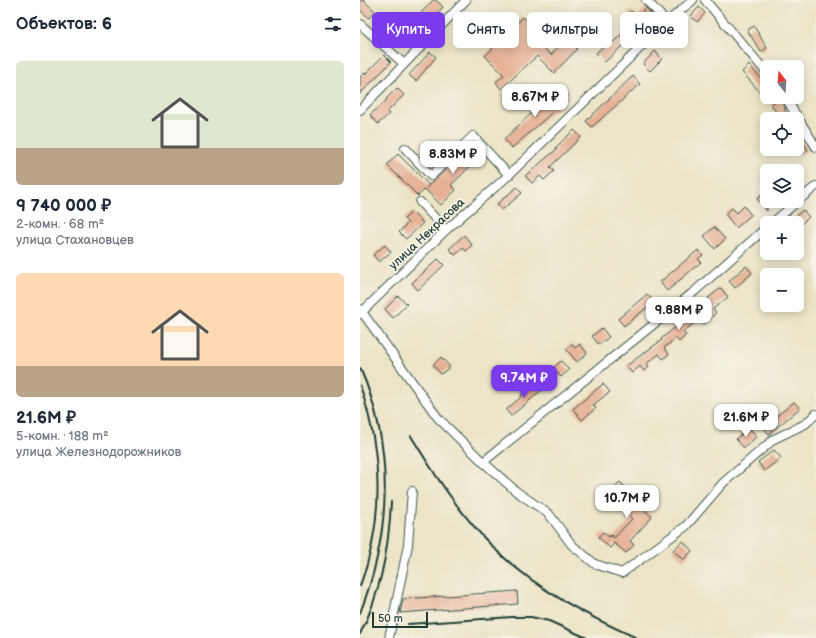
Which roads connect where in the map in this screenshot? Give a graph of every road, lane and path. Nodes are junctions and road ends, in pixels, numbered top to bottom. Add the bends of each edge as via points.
1 (466, 0) edge
2 (646, 0) edge
3 (693, 0) edge
4 (705, 0) edge
5 (657, 12) edge
6 (679, 12) edge
7 (360, 24) edge
8 (640, 48) edge
9 (404, 64) junction
10 (760, 66) edge
11 (789, 104) edge
12 (360, 110) edge
13 (816, 147) edge
14 (405, 148) dead end
15 (509, 175) junction
16 (816, 186) edge
17 (420, 202) dead end
18 (780, 216) edge
19 (446, 230) junction
20 (760, 233) edge
21 (361, 312) edge
22 (816, 414) edge
23 (483, 462) junction
24 (412, 491) dead end
25 (389, 638) edge

1 - 9 street
2 - 5 street
3 - 6 street, улица Некрасова
4 - 10 street
7 - 9 street
8 - 15 street, улица Некрасова
9 - 12 street
11 - 13 street
14 - 15 street via 431,176 473,136
15 - 19 street, улица Некрасова
16 - 18 street
17 - 19 street
19 - 21 street, улица Некрасова
20 - 23 street via 695,291
21 - 23 street via 438,418
22 - 23 street via 805,424 774,439 723,482 686,526 622,573 595,564 572,544 549,514 517,492
24 - 25 street via 408,545

